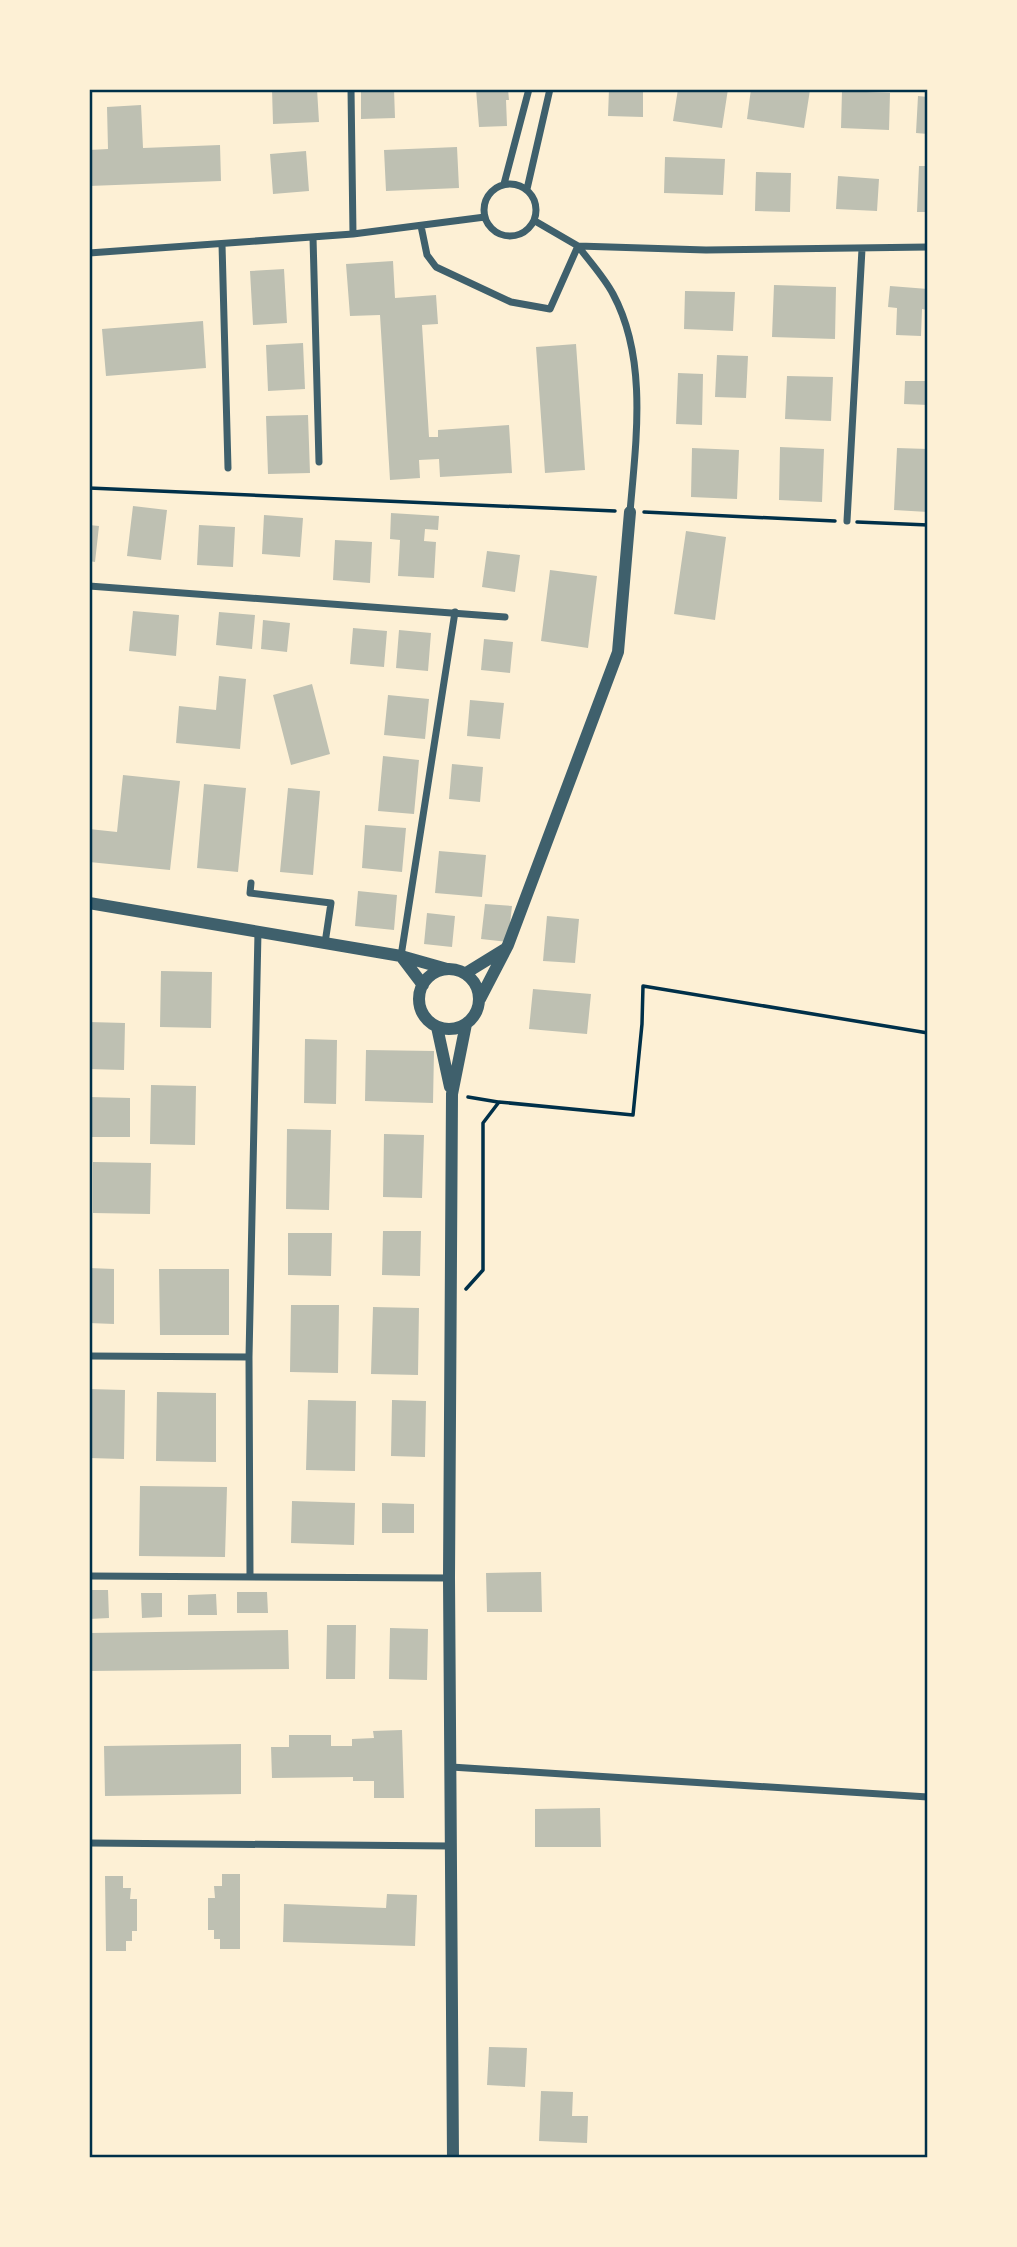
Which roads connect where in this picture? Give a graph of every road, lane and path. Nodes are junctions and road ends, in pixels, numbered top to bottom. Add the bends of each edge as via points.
1 (351, 89) edge
2 (529, 89) edge
3 (550, 89) edge
4 (504, 184) junction
5 (527, 189) junction
6 (485, 217) junction
7 (535, 220) junction
8 (421, 226) junction
9 (353, 234) junction
10 (313, 237) junction
11 (222, 244) junction
12 (578, 246) junction
13 (928, 247) edge
14 (862, 249) junction
15 (89, 253) edge
16 (319, 462) dead end
17 (228, 468) dead end
18 (89, 488) edge
19 (624, 512) junction
20 (848, 522) junction
21 (928, 525) edge
22 (89, 586) edge
23 (455, 612) junction
24 (505, 617) dead end
25 (251, 883) dead end
26 (89, 903) edge
27 (258, 932) junction
28 (325, 943) junction
29 (506, 948) junction
30 (401, 956) junction
31 (447, 968) junction
32 (466, 973) junction
33 (423, 985) junction
34 (480, 999) junction
35 (466, 1024) junction
36 (437, 1027) junction
37 (928, 1033) edge
38 (458, 1095) junction
39 (499, 1102) junction
40 (451, 1307) junction
41 (89, 1356) edge
42 (249, 1357) junction
43 (89, 1576) edge
44 (250, 1576) junction
45 (450, 1578) junction
46 (451, 1767) junction
47 (928, 1797) edge
48 (89, 1843) edge
49 (450, 1846) junction
50 (453, 2158) edge

1 - 9 street
2 - 4 street
3 - 5 street
4 - 5 street
4 - 6 street via 487,197
5 - 7 street via 536,204
6 - 7 street via 493,231 508,237 524,233
6 - 8 street
7 - 12 street
8 - 9 street
8 - 12 street via 436,267 511,302 550,309
9 - 10 street
10 - 11 street
10 - 16 street
11 - 15 street
11 - 17 street
12 - 14 street
12 - 19 street via 613,294 628,333 636,380 636,443
13 - 14 street
14 - 20 street
18 - 19 path
19 - 20 path
19 - 29 street via 618,652
20 - 21 path
22 - 23 street
23 - 24 street
23 - 30 street
25 - 28 street via 250,893 331,903
26 - 27 street
27 - 28 street
27 - 42 street
28 - 30 street
29 - 32 street
29 - 34 street
30 - 31 street
30 - 33 street
31 - 32 street
31 - 33 street
32 - 34 street
33 - 36 street via 423,1014
34 - 35 street
35 - 36 street
35 - 38 street
36 - 38 street
37 - 39 path via 643,986 633,1115
38 - 39 path
38 - 40 street
39 - 40 path via 483,1123 483,1270
40 - 45 street
41 - 42 street
42 - 44 street
43 - 44 street
44 - 45 street
45 - 46 street
46 - 47 street
46 - 49 street
48 - 49 street
49 - 50 street

